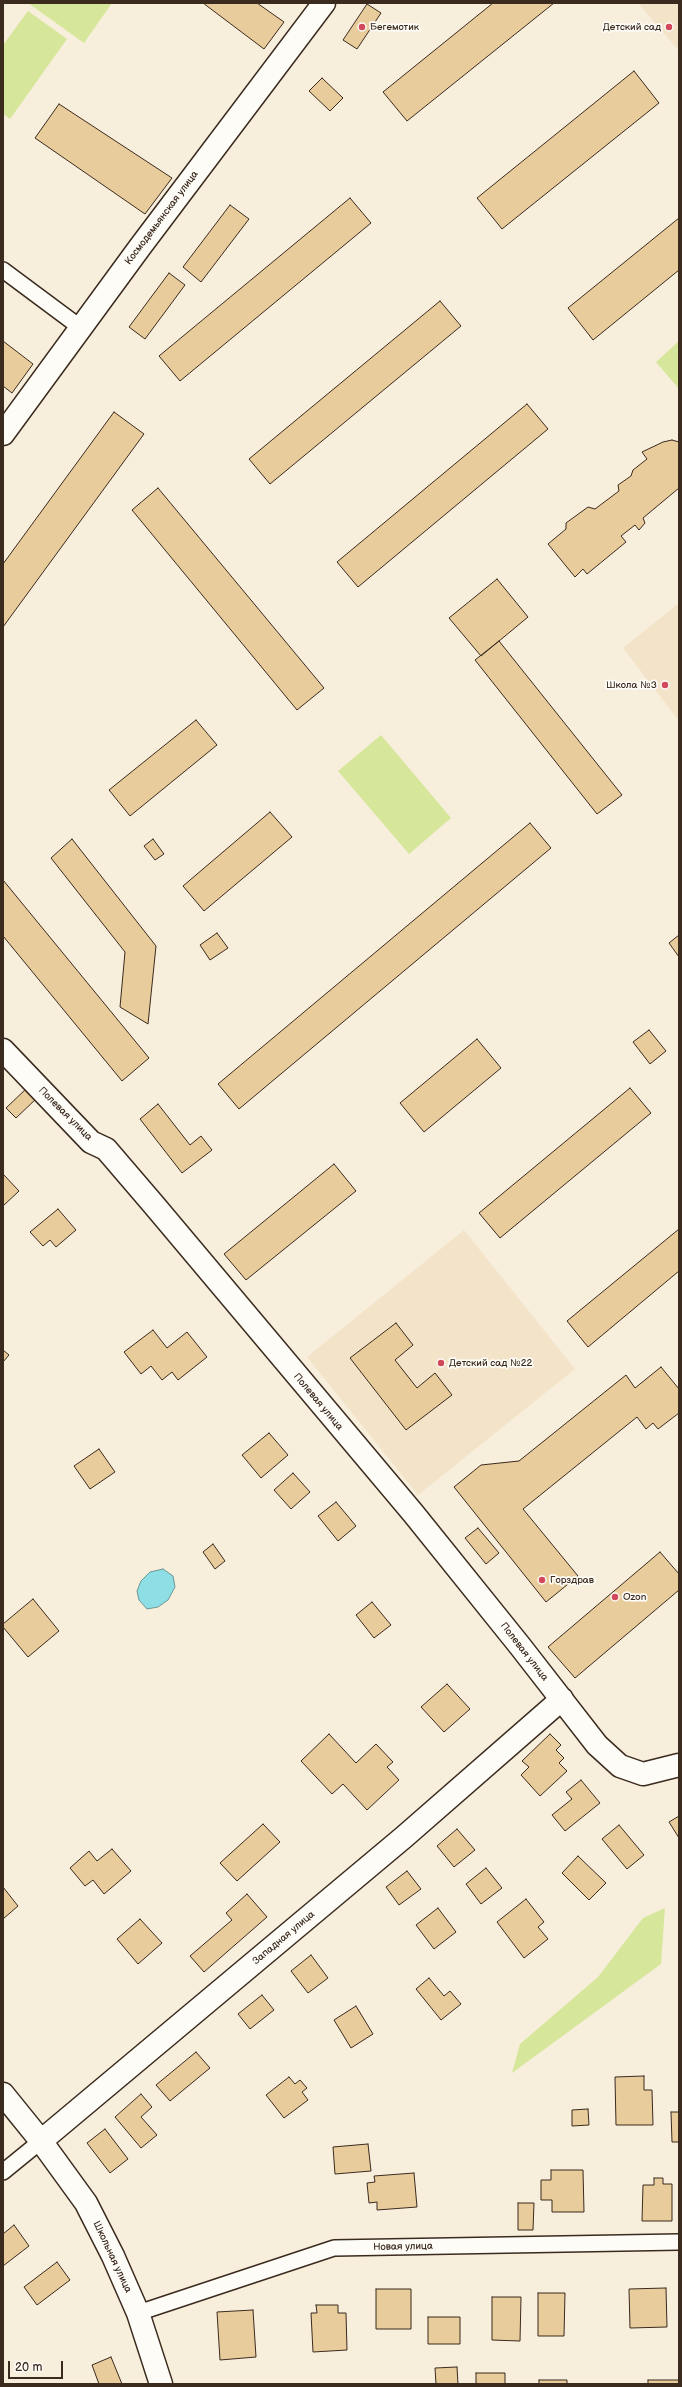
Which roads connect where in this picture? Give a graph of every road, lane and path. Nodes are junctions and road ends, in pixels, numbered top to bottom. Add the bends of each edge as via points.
1 (324, 3) edge
2 (3, 270) edge
3 (81, 328) junction
4 (3, 434) edge
5 (3, 1050) edge
6 (562, 1698) junction
7 (679, 1764) edge
8 (3, 2094) edge
9 (41, 2140) junction
10 (3, 2172) edge
11 (679, 2242) edge
12 (138, 2314) junction
13 (158, 2383) edge

1 - 3 street, Космодемьянская улица
2 - 3 street
3 - 4 street, Космодемьянская улица
5 - 6 street, Полевая улица via 91,1142 106,1149 413,1513
6 - 7 street, Полевая улица via 597,1745 620,1766 643,1774
6 - 9 street, Западная улица via 404,1838
8 - 9 street, Школьная улица
9 - 10 street, Западная улица
9 - 12 street, Школьная улица via 86,2203
11 - 12 street, Новая улица via 334,2248
12 - 13 street, Школьная улица

